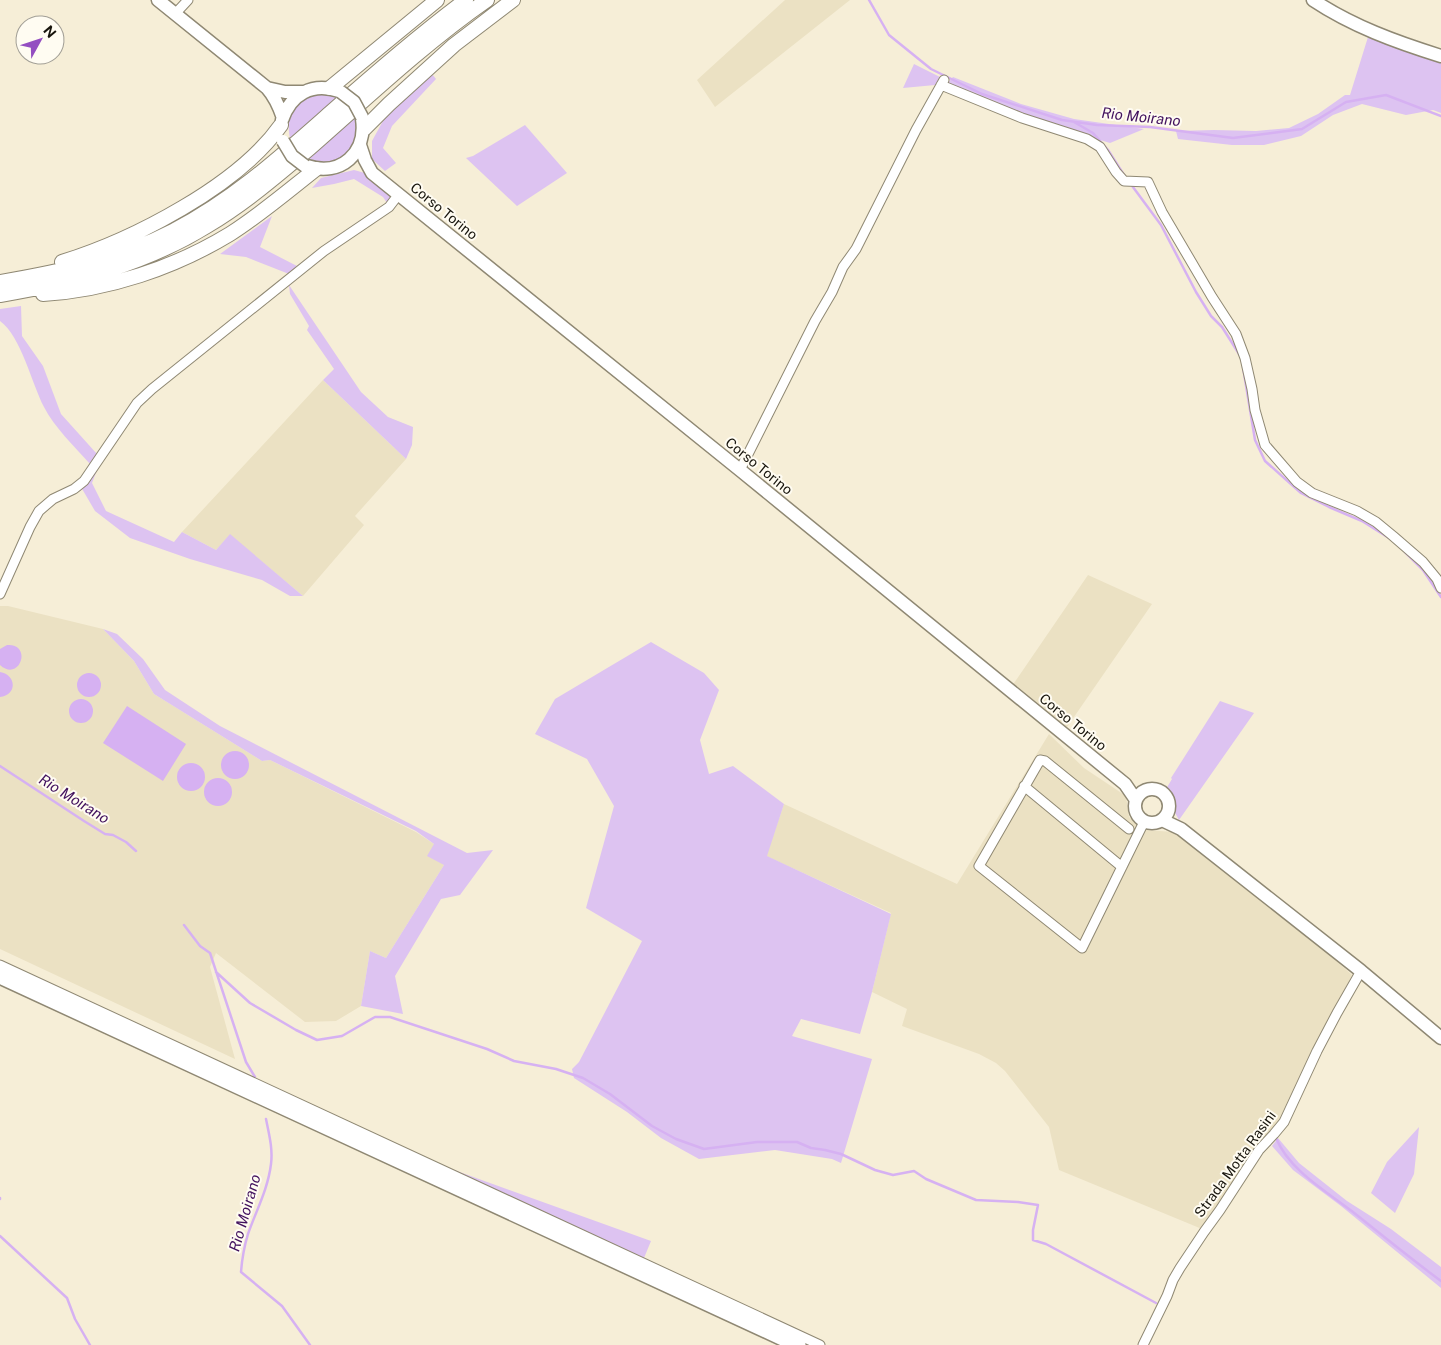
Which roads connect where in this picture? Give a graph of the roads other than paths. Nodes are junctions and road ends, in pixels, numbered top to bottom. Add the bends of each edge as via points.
1 (158, 0) edge
2 (188, 0) edge
3 (437, 0) edge
4 (466, 0) edge
5 (487, 0) edge
6 (513, 0) edge
7 (1313, 0) edge
8 (175, 14) junction
9 (1441, 56) edge
10 (267, 88) junction
11 (335, 90) junction
12 (304, 92) junction
13 (282, 122) junction
14 (363, 123) junction
15 (360, 145) junction
16 (342, 165) junction
17 (310, 167) junction
18 (372, 173) junction
19 (399, 194) junction
20 (16, 279) junction
21 (0, 282) edge
22 (6, 294) edge
23 (740, 470) junction
24 (1441, 588) edge
25 (0, 594) edge
26 (1024, 786) junction
27 (1141, 795) junction
28 (1165, 816) junction
29 (1146, 822) junction
30 (1129, 830) dead end
31 (1122, 867) junction
32 (0, 965) edge
33 (1361, 971) junction
34 (0, 976) edge
35 (0, 984) edge
36 (1441, 1038) edge
37 (777, 1345) edge
38 (798, 1345) edge
39 (820, 1345) edge
40 (1142, 1345) edge

1 - 8 main road
2 - 8 street
3 - 11 main road
4 - 20 main road via 266,169 218,205 173,231 126,251 83,266
5 - 22 main road via 446,31 274,178 206,227 176,244 117,268
6 - 14 main road via 454,45
7 - 9 main road via 1360,27
8 - 10 main road
10 - 12 main road
10 - 13 main road via 279,106
11 - 12 main road via 317,88
11 - 14 main road, bridge via 354,102
12 - 13 main road via 291,102
13 - 17 main road, bridge via 283,141 292,156
13 - 20 main road via 266,145 250,159 175,212 108,245
14 - 15 main road
15 - 16 main road
15 - 18 main road
16 - 17 main road via 329,169
16 - 18 main road
17 - 22 main road via 254,218 169,265 79,291
18 - 19 main road, Corso Torino
19 - 23 main road, Corso Torino
19 - 25 street via 389,207 316,257 138,403 84,481 39,511
20 - 21 main road
23 - 24 street via 843,267 856,249 943,82 1022,118 1087,139 1100,147 1116,172 1128,181 1148,182 1162,212 1236,334 1246,358 1265,445 1297,482 1312,493 1376,522 1423,562
23 - 27 main road, Corso Torino
26 - 30 street via 1043,759
26 - 31 street
26 - 31 street via 979,866 1082,948
27 - 28 main road via 1156,790 1162,793 1168,801
27 - 29 main road via 1135,806 1137,814
28 - 29 main road via 1154,823
28 - 33 main road
29 - 31 street
32 - 39 street
33 - 36 main road
33 - 40 street, Strada Motta Rasini via 1317,1051 1284,1122 1259,1150 1180,1268
34 - 38 highway
35 - 37 highway

